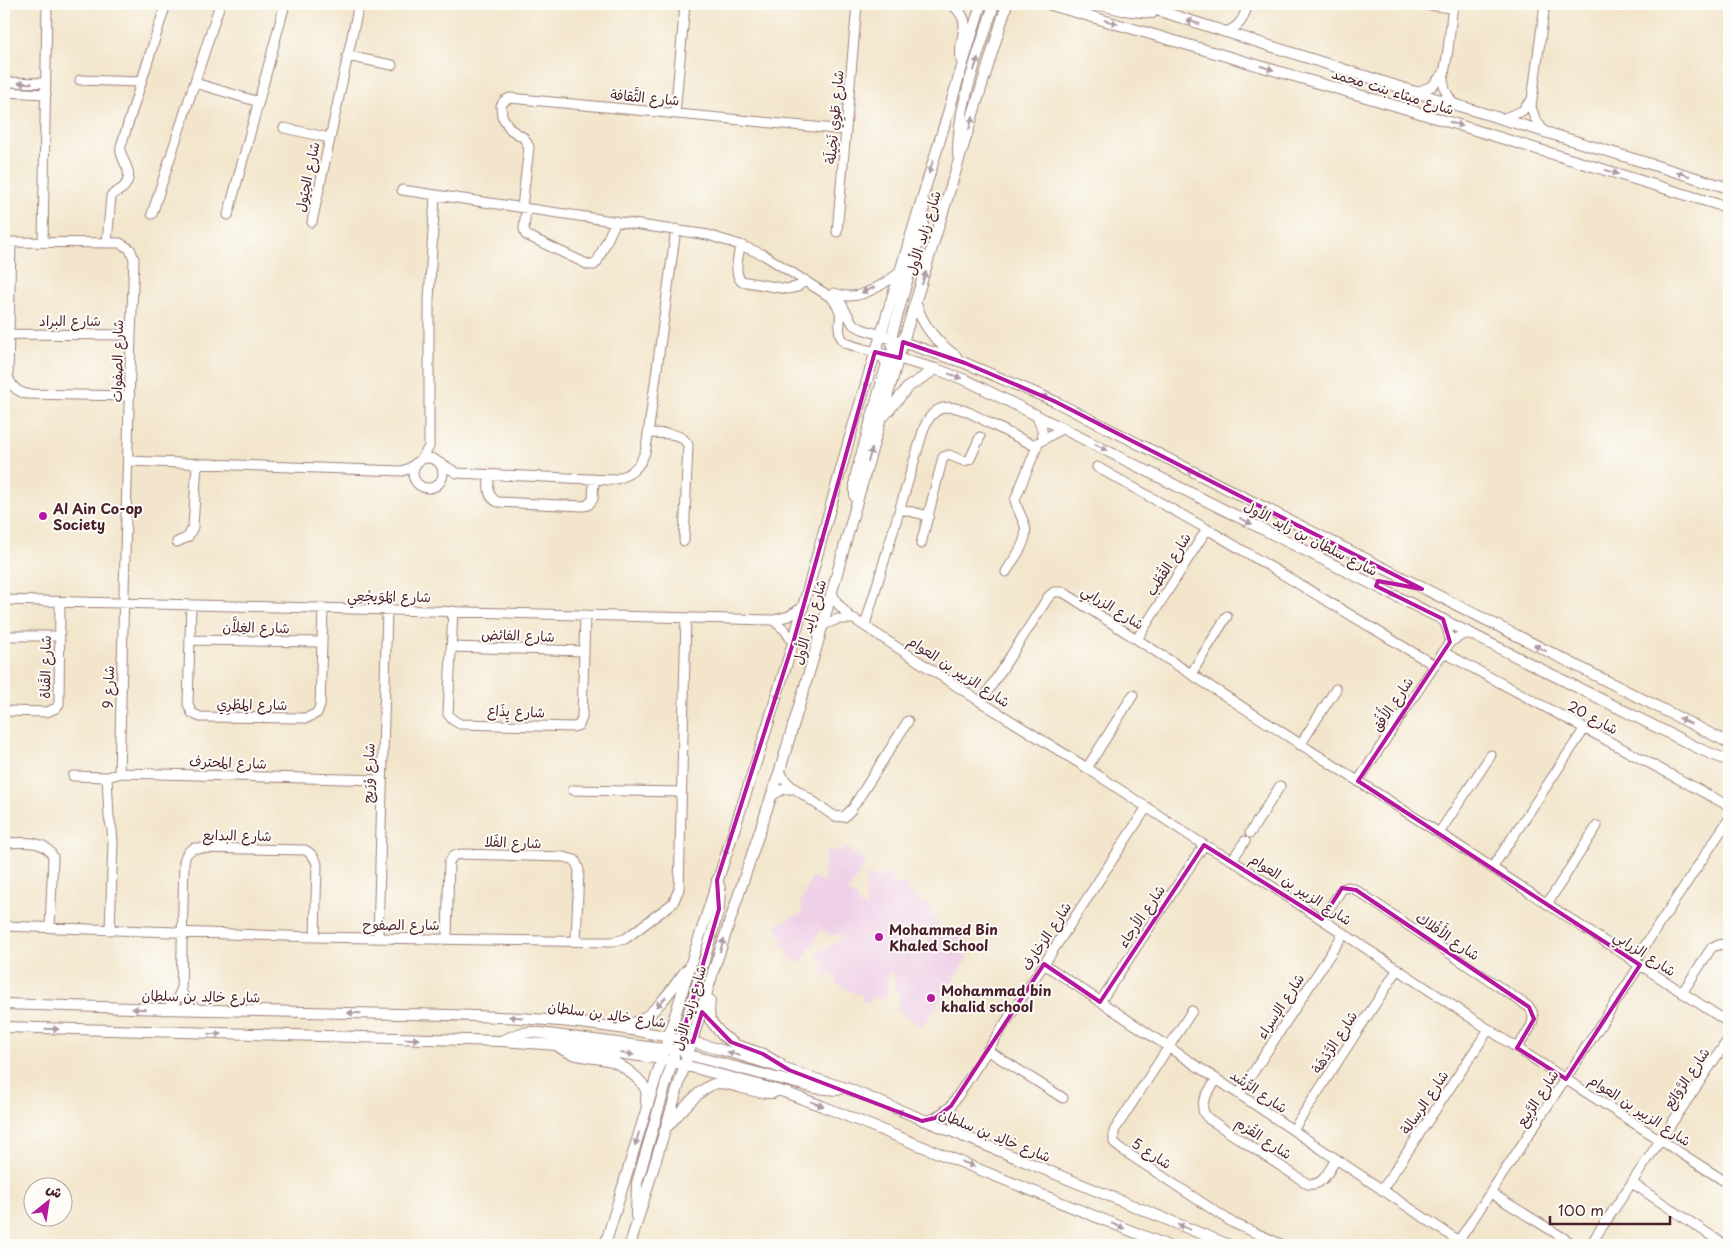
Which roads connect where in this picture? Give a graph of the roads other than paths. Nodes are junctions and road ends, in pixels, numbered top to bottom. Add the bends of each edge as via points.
1 (47, 4) edge
2 (166, 4) edge
3 (220, 4) edge
4 (285, 4) edge
5 (359, 4) edge
6 (685, 4) edge
7 (857, 4) edge
8 (952, 4) edge
9 (981, 4) edge
10 (994, 4) edge
11 (1007, 4) edge
12 (1048, 4) edge
13 (1096, 4) edge
14 (1138, 4) edge
15 (1248, 4) edge
16 (1421, 4) edge
17 (1544, 4) edge
18 (1452, 6) edge
19 (1163, 12) junction
20 (1244, 16) junction
21 (1225, 32) junction
22 (1252, 40) junction
23 (347, 56) junction
24 (392, 65) dead end
25 (962, 65) junction
26 (1443, 74) junction
27 (80, 80) dead end
28 (4, 82) edge
29 (141, 82) junction
30 (46, 83) junction
31 (195, 83) junction
32 (4, 92) edge
33 (1417, 92) junction
34 (46, 94) junction
35 (1531, 101) junction
36 (259, 102) junction
37 (1452, 104) junction
38 (674, 114) junction
39 (1502, 119) junction
40 (284, 128) dead end
41 (846, 130) junction
42 (1544, 132) junction
43 (330, 138) junction
44 (959, 163) junction
45 (1729, 188) edge
46 (402, 190) dead end
47 (923, 193) junction
48 (435, 195) junction
49 (524, 208) junction
50 (1729, 208) edge
51 (152, 214) dead end
52 (228, 214) dead end
53 (616, 221) junction
54 (312, 222) dead end
55 (676, 229) junction
56 (837, 232) dead end
57 (7, 242) edge
58 (43, 242) junction
59 (110, 243) junction
60 (740, 245) junction
61 (900, 272) junction
62 (805, 280) junction
63 (832, 293) junction
64 (916, 304) junction
65 (10, 334) junction
66 (131, 335) junction
67 (886, 336) junction
68 (904, 342) junction
69 (875, 353) junction
70 (900, 358) junction
71 (965, 363) junction
72 (936, 369) junction
73 (130, 396) junction
74 (1036, 414) junction
75 (879, 424) junction
76 (1064, 428) junction
77 (648, 433) junction
78 (980, 437) dead end
79 (1040, 442) junction
80 (428, 447) junction
81 (128, 461) junction
82 (418, 461) junction
83 (438, 462) junction
84 (197, 463) junction
85 (1096, 467) dead end
86 (402, 471) junction
87 (457, 474) junction
88 (489, 475) junction
89 (594, 479) junction
90 (414, 481) junction
91 (440, 482) junction
92 (856, 505) junction
93 (900, 509) junction
94 (929, 516) junction
95 (1206, 529) junction
96 (684, 541) dead end
97 (177, 542) dead end
98 (921, 544) dead end
99 (1006, 572) dead end
100 (1347, 572) junction
101 (1422, 589) junction
102 (832, 593) junction
103 (4, 600) edge
104 (60, 602) junction
105 (124, 603) junction
106 (191, 605) junction
107 (803, 607) junction
108 (323, 609) junction
109 (387, 609) junction
110 (453, 611) junction
111 (585, 615) junction
112 (1227, 616) dead end
113 (686, 618) junction
114 (1443, 619) junction
115 (773, 620) junction
116 (855, 620) junction
117 (823, 625) junction
118 (865, 625) junction
119 (1471, 634) junction
120 (4, 636) edge
121 (59, 636) junction
122 (1137, 639) junction
123 (191, 640) junction
124 (321, 642) junction
125 (1450, 642) junction
126 (793, 643) junction
127 (452, 647) junction
128 (583, 651) junction
129 (1444, 652) junction
130 (1434, 665) junction
131 (1191, 674) junction
132 (1336, 689) dead end
133 (1133, 695) dead end
134 (981, 702) junction
135 (4, 711) edge
136 (908, 721) dead end
137 (1585, 728) junction
138 (1729, 743) edge
139 (1300, 745) junction
140 (1491, 755) dead end
141 (1729, 762) edge
142 (1087, 768) junction
143 (780, 770) junction
144 (120, 773) junction
145 (73, 776) dead end
146 (107, 777) junction
147 (382, 780) junction
148 (1358, 782) junction
149 (1280, 786) dead end
150 (795, 789) junction
151 (573, 790) dead end
152 (681, 792) junction
153 (771, 796) junction
154 (1729, 806) edge
155 (1147, 807) junction
156 (1729, 819) edge
157 (1597, 826) dead end
158 (1439, 833) junction
159 (4, 843) edge
160 (1204, 845) junction
161 (1232, 860) junction
162 (1492, 868) junction
163 (717, 880) junction
164 (1546, 904) junction
165 (1322, 919) junction
166 (4, 926) edge
167 (50, 927) junction
168 (110, 930) junction
169 (183, 932) junction
170 (1344, 934) junction
171 (315, 937) junction
172 (378, 938) junction
173 (447, 938) junction
174 (576, 940) junction
175 (1728, 945) edge
176 (691, 963) junction
177 (1044, 964) junction
178 (1637, 964) junction
179 (714, 969) junction
180 (1398, 970) junction
181 (181, 991) junction
182 (1682, 993) junction
183 (1100, 1002) junction
184 (4, 1004) edge
185 (165, 1010) junction
186 (200, 1010) junction
187 (1192, 1011) dead end
188 (579, 1022) junction
189 (1729, 1023) edge
190 (4, 1027) edge
191 (1488, 1030) junction
192 (669, 1037) junction
193 (1729, 1038) edge
194 (501, 1041) junction
195 (693, 1042) junction
196 (557, 1045) junction
197 (1169, 1047) junction
198 (1517, 1048) junction
199 (987, 1050) junction
200 (675, 1052) junction
201 (686, 1066) junction
202 (789, 1070) junction
203 (1217, 1079) junction
204 (1566, 1079) junction
205 (846, 1088) junction
206 (784, 1092) junction
207 (1239, 1094) junction
208 (1063, 1098) dead end
209 (951, 1106) junction
210 (644, 1118) junction
211 (922, 1121) junction
212 (666, 1128) junction
213 (1293, 1130) junction
214 (963, 1136) junction
215 (1662, 1139) junction
216 (1336, 1159) junction
217 (1632, 1182) junction
218 (1729, 1184) edge
219 (1382, 1190) junction
220 (1491, 1193) junction
221 (637, 1224) junction
222 (1457, 1243) edge
223 (605, 1245) edge
224 (630, 1245) edge
225 (1166, 1245) edge
226 (1229, 1245) edge
227 (1283, 1245) edge
228 (1575, 1245) edge
229 (1590, 1245) edge
230 (1725, 1245) edge

1 - 30 street
2 - 29 street
3 - 31 street
4 - 36 street
5 - 23 street, شارع الحِيُول
6 - 38 street
7 - 41 street, شارع طَوِي نَخِيلَة
8 - 25 main road via 965,21 960,44
9 - 25 main road, شارع زايد الأول
44 -> 10 main road via 961,112
44 -> 11 main road, شارع زايد الأول
12 -> 50 main road, شارع ميثاء بنت محمد via 1371,98
13 - 19 main road via 1136,12
14 - 19 main road, شارع ميثاء بنت محمد
15 - 20 street
16 - 18 street
17 - 35 street
18 - 26 street
21 -> 19 main road, شارع ميثاء بنت محمد
20 - 21 street via 1235,28
20 - 22 street via 1246,32
21 - 22 main road, شارع ميثاء بنت محمد
22 - 33 main road, شارع ميثاء بنت محمد
23 - 24 street
23 - 43 street, شارع الحِيُول
25 -> 47 main road, شارع زايد الأول
26 - 33 street via 1432,86
26 - 37 street
27 - 29 street
30 -> 28 street
29 - 59 street via 120,149 128,168 128,178 114,195
30 - 34 street
31 - 36 street
31 - 51 street
32 - 34 street
33 - 37 main road, شارع ميثاء بنت محمد
34 - 58 street
35 - 39 street via 1522,112
35 - 42 street via 1533,113
36 - 52 street
37 - 39 main road, شارع ميثاء بنت محمد
38 - 41 street, شارع الثَّقافة
38 - 49 street, شارع الثَّقافة via 507,99 501,106 502,116 510,129 527,141 530,150
39 - 42 main road, شارع ميثاء بنت محمد
40 - 43 street, شارع الحِيُول
41 - 56 street, شارع طَوِي نَخِيلَة
45 -> 42 main road, شارع ميثاء بنت محمد
43 - 54 street, شارع الحِيُول
64 -> 44 main road, شارع زايد الأول
46 - 48 street
47 - 61 main road, شارع زايد الأول
47 - 67 main road via 923,225
48 - 49 street
48 - 80 street via 429,300
49 - 53 street
49 - 53 street via 526,235 589,265 597,262
53 - 55 street
55 - 60 street
55 - 77 street
57 - 58 street
57 - 65 street
58 - 59 street
59 - 66 street, شارع الصفوات via 127,246 133,252
60 - 62 street
60 - 62 street via 737,272 741,281 787,289 797,287
61 -> 63 street via 854,296
61 - 67 main road, شارع زايد الأول
62 - 63 street
62 - 69 street via 837,304 839,332 843,340
63 - 67 street via 841,301 853,324
64 - 68 main road, شارع زايد الأول
64 - 71 main road via 920,318 930,332
65 - 66 street, شارع البراد
65 - 73 street via 8,376 10,383 20,392
66 - 73 street, شارع الصفوات
67 - 68 main road, شارع سلطان بن زايد الأول
67 - 69 main road, شارع زايد الأول
67 - 70 main road
68 - 70 main road, شارع زايد الأول
68 - 71 main road, شارع سلطان بن زايد الأول
69 - 70 main road, شارع سلطان بن زايد الأول
69 - 92 main road via 887,363 854,479
69 -> 107 main road, شارع زايد الأول
70 - 72 main road, شارع سلطان بن زايد الأول
70 - 75 main road, شارع زايد الأول
101 -> 71 main road, شارع سلطان بن زايد الأول via 1071,410
72 -> 74 main road, شارع سلطان بن زايد الأول
72 - 75 main road via 908,387
73 - 81 street, شارع الصفوات
74 - 76 main road, شارع سلطان بن زايد الأول
74 - 79 street via 1042,429
92 -> 75 main road, شارع زايد الأول
76 - 79 street
76 -> 100 main road, شارع سلطان بن زايد الأول
77 - 89 street via 643,459 637,468 620,479
77 - 96 street via 676,435 688,445
78 - 94 street via 970,459 943,457
79 - 93 street via 1031,444 960,408 938,411 924,428
79 - 99 street via 1015,500 1026,525 1026,536
80 - 82 street
80 - 83 street
81 - 84 street
81 - 105 street, شارع الصفوات
82 - 83 street via 429,457
82 - 86 street
82 - 90 street via 412,471
83 - 87 street
83 - 91 street via 443,473
84 - 86 street
84 - 97 street via 193,527 188,537
85 - 95 street
86 - 90 street
87 - 88 street
87 - 91 street
88 - 89 street
88 - 89 street via 489,493 498,502 583,506 593,499
90 - 91 street via 427,488
92 - 102 main road, شارع زايد الأول
93 - 94 street
93 - 118 street
94 - 98 street
95 - 122 street, شارع القُطُب
95 - 130 street
100 - 101 main road via 1358,563 1393,581
100 -> 114 main road, شارع سلطان بن زايد الأول
138 -> 101 main road, شارع سلطان بن زايد الأول
102 - 116 street, شارع الزبير بن العوام via 841,608
102 - 117 main road, شارع زايد الأول
103 - 104 street, شارع المُوَيجْعِي
104 - 105 street, شارع المُوَيجْعِي
104 - 121 street, شارع القَناة
105 - 106 street, شارع المُوَيجْعِي
105 - 144 street, شارع 9
106 - 108 street, شارع المُوَيجْعِي
106 - 123 street, شارع المِطْرِي
107 - 115 street, شارع المُوَيجْعِي via 789,616
107 - 126 main road, شارع زايد الأول
108 - 109 street, شارع المُوَيجْعِي
108 - 124 street, شارع المِطْرِي
109 - 110 street, شارع المُوَيجْعِي
109 - 147 street, شارع وْرَيج
110 - 111 street, شارع المُوَيجْعِي
110 - 127 street, شارع يِذَاع
111 - 113 street, شارع المُوَيجْعِي
111 - 128 street, شارع يِذَاع
112 - 131 street
113 - 115 street, شارع المُوَيجْعِي
113 - 152 street, شارع الصفوح
114 - 119 main road, شارع سلطان بن زايد الأول
114 - 125 street
115 - 126 street
116 - 117 street via 838,619
116 - 118 street, شارع الزبير بن العوام
117 - 143 main road, شارع زايد الأول
118 - 134 street, شارع الزبير بن العوام
119 - 125 street
119 - 141 main road, شارع سلطان بن زايد الأول
120 - 121 street
121 - 135 street, شارع القَناة via 59,700 56,708 47,712
122 - 131 street, شارع الزرابي
122 - 134 street, شارع الزرابي via 1066,594 1054,592
123 - 124 street, شارع الغِلاَّن
123 - 124 street, شارع المِطْرِي via 188,704 192,713 200,717 307,718 314,715 320,706
125 - 129 street, شارع الأُفُق
126 -> 163 main road, شارع زايد الأول
127 - 128 street, شارع الفائض
127 - 128 street, شارع يِذَاع via 448,714 460,724 579,725 582,718
129 - 130 street, شارع الأُفُق
129 - 137 street, شارع 20
130 - 148 street, شارع الأُفُق
131 - 139 street, شارع الزرابي
132 - 139 street
133 - 142 street
134 - 142 street, شارع الزبير بن العوام
136 - 150 street via 844,816 834,816
137 - 154 street, شارع 20
137 - 162 street
139 - 148 street, شارع الزرابي
140 - 158 street
142 - 155 street, شارع الزبير بن العوام
143 - 150 street
143 - 153 main road, شارع زايد الأول
144 - 146 street, شارع المحترف
144 - 147 street, شارع المحترف
145 - 146 street, شارع المحترف
146 - 168 street via 113,842
147 - 172 street, شارع وْرَيج
148 - 158 street, شارع الزرابي
149 - 161 street
150 - 153 street via 784,789
151 - 152 street
152 - 174 street, شارع الصفوح via 679,889 673,903 619,941
179 -> 153 main road, شارع زايد الأول
155 - 160 street, شارع الزبير بن العوام
155 - 177 street, شارع الزخارف
156 - 178 street, شارع الرَّبِيع
157 - 164 street
158 - 162 street, شارع الزرابي
159 - 167 street via 42,844 51,852
160 - 161 street, شارع الزبير بن العوام
160 - 183 street, شارع الأرجاء
161 - 165 street, شارع الزبير بن العوام
162 - 164 street, شارع الزرابي
163 - 176 main road, شارع زايد الأول
163 - 200 main road via 721,894 720,909
164 - 178 street, شارع الزرابي
165 - 170 street, شارع الزبير بن العوام
165 - 198 street, شارع الأَفْلاك via 1342,889 1356,890 1532,1010 1534,1019
166 - 167 street, شارع الصفوح
167 - 168 street, شارع الصفوح
168 - 169 street, شارع الصفوح
169 - 171 street, شارع الصفوح
169 - 171 street, شارع البدايع via 184,862 188,851 194,848 305,850 317,864
169 - 181 street, شارع البدايع
170 - 180 street, شارع الزبير بن العوام
170 - 207 street, شارع الإسراء
171 - 172 street, شارع الصفوح
172 - 173 street, شارع الصفوح
173 - 174 street, شارع الصفوح
173 - 174 street, شارع الفَلا via 449,862 454,856 463,854 574,860 579,870
175 - 182 street via 1712,947
176 -> 188 main road via 668,995 641,1020 631,1024
176 - 192 main road, شارع زايد الأول
177 - 183 street, شارع الرُّشْد
177 - 199 street, شارع الزخارف
178 - 182 street, شارع الزرابي
178 - 204 street, شارع الرَّبِيع
179 - 195 main road, شارع زايد الأول
179 - 202 main road via 709,1011 713,1025 731,1042 763,1054
180 - 191 street, شارع الزبير بن العوام
180 - 213 street, شارع الرُّدْهَة
181 - 185 street
181 - 186 street via 187,1002
182 - 189 street, شارع الزرابي
183 - 197 street, شارع الرُّشْد
185 -> 184 main road, شارع خالِد بن سلطان
185 - 186 main road, شارع خالِد بن سلطان
188 -> 186 main road, شارع خالِد بن سلطان via 492,1016
187 - 197 street, شارع 5
188 - 192 main road, شارع خالِد بن سلطان
190 -> 194 main road, شارع خالِد بن سلطان
191 - 198 street, شارع الزبير بن العوام
191 - 219 street, شارع الرسالة
192 - 200 main road, شارع خالِد بن سلطان
193 - 215 street, شارع الرَّوَائِع
194 - 196 main road, شارع خالِد بن سلطان
194 - 200 main road via 532,1032
195 - 200 main road, شارع خالِد بن سلطان
202 -> 195 main road, شارع خالِد بن سلطان
196 -> 200 main road, شارع خالِد بن سلطان
196 - 210 main road via 576,1056 613,1062 635,1077 646,1092
197 - 203 street, شارع الرُّشْد
197 - 227 street, شارع 5 via 1114,1131 1114,1142 1233,1223
198 - 204 street, شارع الزبير بن العوام
199 - 208 street
199 - 209 street, شارع الزخارف
200 - 201 main road, شارع خالِد بن سلطان
200 - 205 main road via 815,1088
200 - 210 main road, شارع زايد الأول
200 - 221 main road via 637,1183
201 - 206 main road, شارع خالِد بن سلطان
201 - 212 main road, شارع زايد الأول
202 - 205 main road, شارع خالِد بن سلطان
203 - 207 street, شارع الرُّشْد
203 - 216 street, شارع القُرْم via 1203,1100 1202,1111 1209,1119 1308,1184 1321,1182
204 - 215 street, شارع الزبير بن العوام
204 - 220 street, شارع الرَّبِيع
211 -> 205 main road, شارع خالِد بن سلطان
206 - 212 main road via 759,1093 713,1084 705,1088
206 -> 225 main road, شارع خالِد بن سلطان
207 - 213 street, شارع الرُّشْد
209 - 211 street, شارع الزخارف via 935,1118
209 - 214 street via 954,1126
210 -> 223 main road, شارع زايد الأول
211 - 214 main road, شارع خالِد بن سلطان
212 - 221 main road, شارع زايد الأول
213 - 216 street, شارع الرُّشْد
226 -> 214 main road, شارع خالِد بن سلطان
215 - 217 street, شارع الرَّوَائِع
215 - 218 street, شارع الزبير بن العوام
216 - 219 street, شارع الرُّشْد
217 - 229 street, شارع الرَّوَائِع
217 - 230 street
219 - 222 street, شارع الرُّشْد
220 - 222 street, شارع الرَّبِيع
220 - 228 street
221 - 224 main road, شارع زايد الأول

